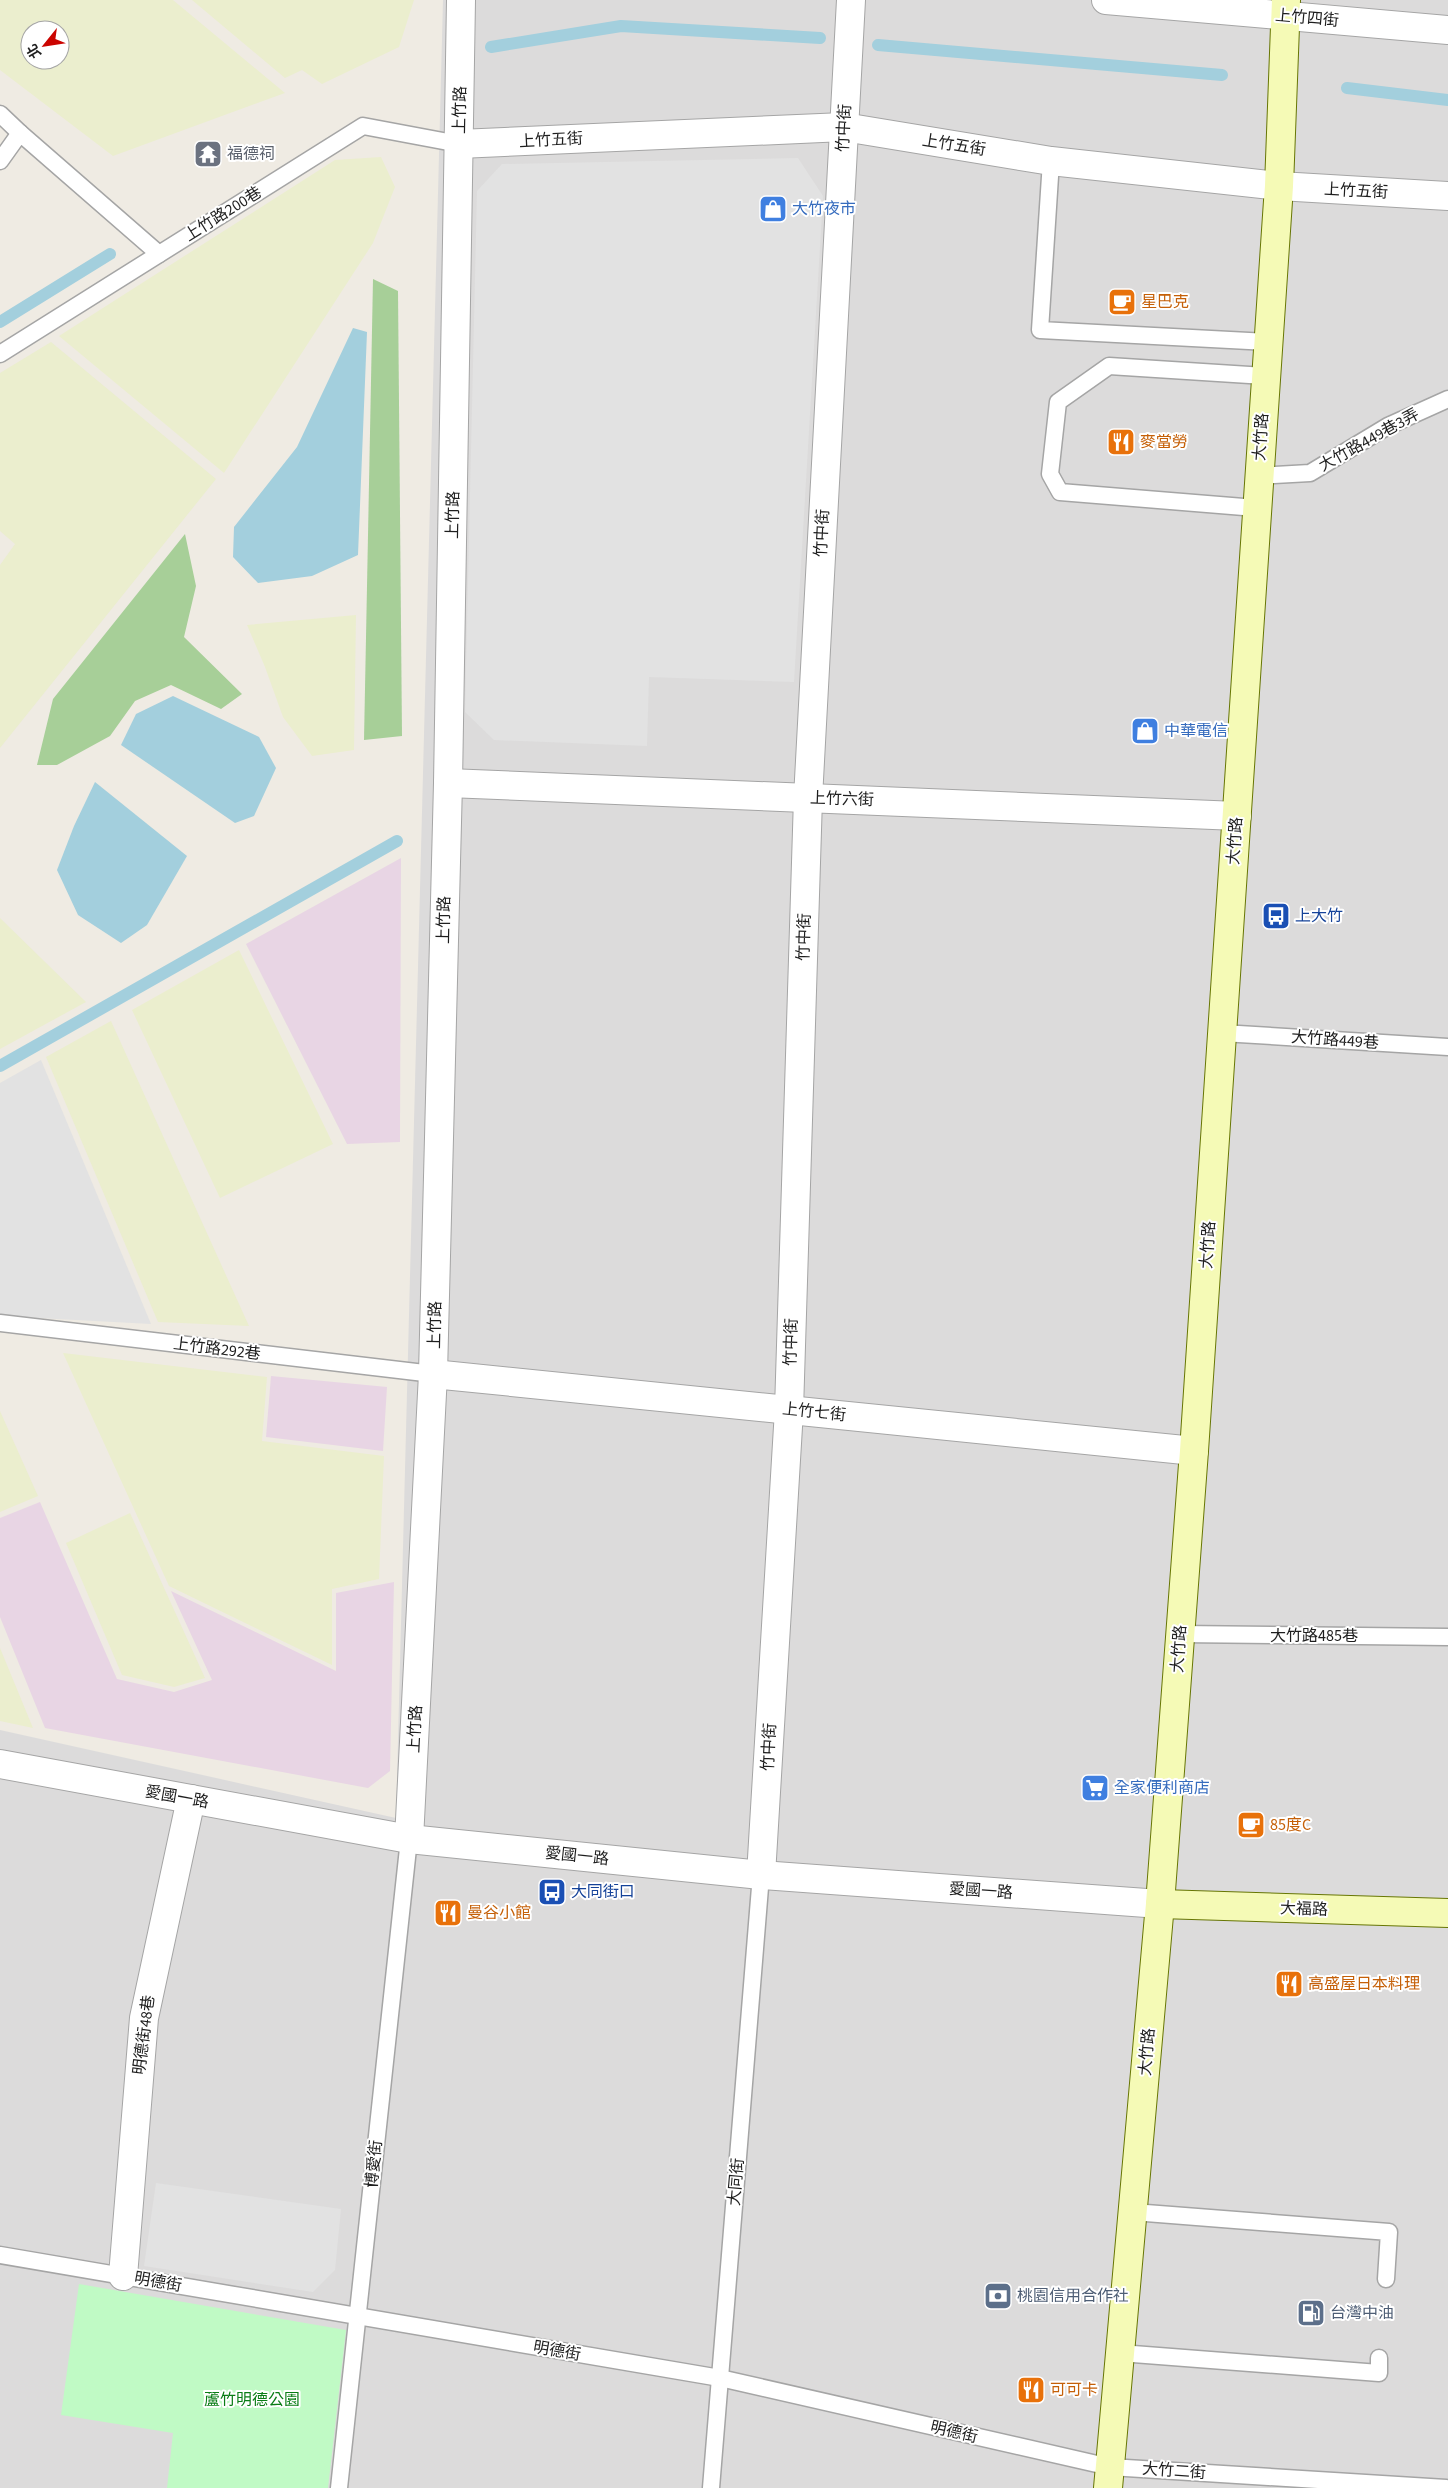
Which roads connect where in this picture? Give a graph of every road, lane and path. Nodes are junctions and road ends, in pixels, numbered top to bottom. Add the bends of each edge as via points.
1 (461, 0) edge
2 (851, 0) edge
3 (1106, 0) edge
4 (1285, 8) edge
5 (1448, 30) edge
6 (0, 114) edge
7 (844, 126) junction
8 (20, 133) junction
9 (460, 144) junction
10 (0, 161) edge
11 (1051, 161) junction
12 (1279, 186) junction
13 (1448, 196) edge
14 (159, 254) junction
15 (1268, 342) junction
16 (0, 354) edge
17 (1265, 376) junction
18 (1448, 399) edge
19 (1258, 476) junction
20 (1256, 508) junction
21 (448, 783) junction
22 (808, 798) junction
23 (1237, 816) junction
24 (1222, 1033) junction
25 (1448, 1047) edge
26 (0, 1324) edge
27 (433, 1374) junction
28 (789, 1410) junction
29 (1194, 1451) junction
30 (1180, 1634) junction
31 (1448, 1637) edge
32 (0, 1764) edge
33 (191, 1799) junction
34 (409, 1839) junction
35 (761, 1875) junction
36 (1160, 1904) junction
37 (1448, 1913) edge
38 (1133, 2212) junction
39 (0, 2256) edge
40 (123, 2276) junction
41 (1386, 2279) dead end
42 (358, 2317) junction
43 (1120, 2353) junction
44 (1379, 2358) dead end
45 (720, 2378) junction
46 (1109, 2478) edge
47 (339, 2488) edge
48 (712, 2488) edge
49 (1446, 2488) edge

1 - 9 street, 上竹路
2 - 7 street, 竹中街
3 - 4 street, 上竹四街
4 - 5 street, 上竹四街
4 - 12 main road, 大竹路
6 - 8 lane
7 - 9 street, 上竹五街
7 - 11 street, 上竹五街
7 - 22 street, 竹中街
8 - 10 lane
8 - 14 lane
9 - 14 lane, 上竹路200巷 via 363,126
9 - 21 street, 上竹路
11 - 12 street, 上竹五街
11 - 15 lane via 1040,330
12 - 13 street, 上竹五街
12 - 15 main road, 大竹路
14 - 16 lane, 上竹路200巷
15 - 17 main road, 大竹路
17 - 19 main road, 大竹路
17 - 20 lane via 1109,366 1058,402 1050,474 1060,492
18 - 19 lane, 大竹路449巷3弄 via 1388,426 1310,473
19 - 20 main road, 大竹路
20 - 23 main road, 大竹路
21 - 22 street, 上竹六街
21 - 27 street, 上竹路
22 - 23 street, 上竹六街
22 - 28 street, 竹中街
23 - 24 main road, 大竹路
24 - 25 lane, 大竹路449巷
24 - 29 main road, 大竹路
26 - 27 lane, 上竹路292巷
27 - 28 street, 上竹七街
27 - 34 street, 上竹路
28 - 29 street, 上竹七街
28 - 35 street, 竹中街
29 - 30 main road, 大竹路
30 - 31 lane, 大竹路485巷
30 - 36 main road, 大竹路
32 - 33 street, 愛國一路
33 - 34 street, 愛國一路
33 - 40 street, 明德街48巷 via 144,2018
34 - 35 street, 愛國一路
34 - 42 lane, 博愛街
35 - 36 street, 愛國一路
35 - 45 lane, 大同街
36 - 37 main road, 大福路
36 - 38 main road, 大竹路
38 - 41 lane via 1389,2232
38 - 43 main road, 大竹路
39 - 40 lane, 明德街
40 - 42 lane, 明德街
42 - 45 lane, 明德街
42 - 47 lane, 博愛街
43 - 44 lane via 1379,2373
43 - 46 main road, 大竹路
45 - 46 lane, 明德街
45 - 48 lane, 大同街
46 - 49 lane, 大竹二街

